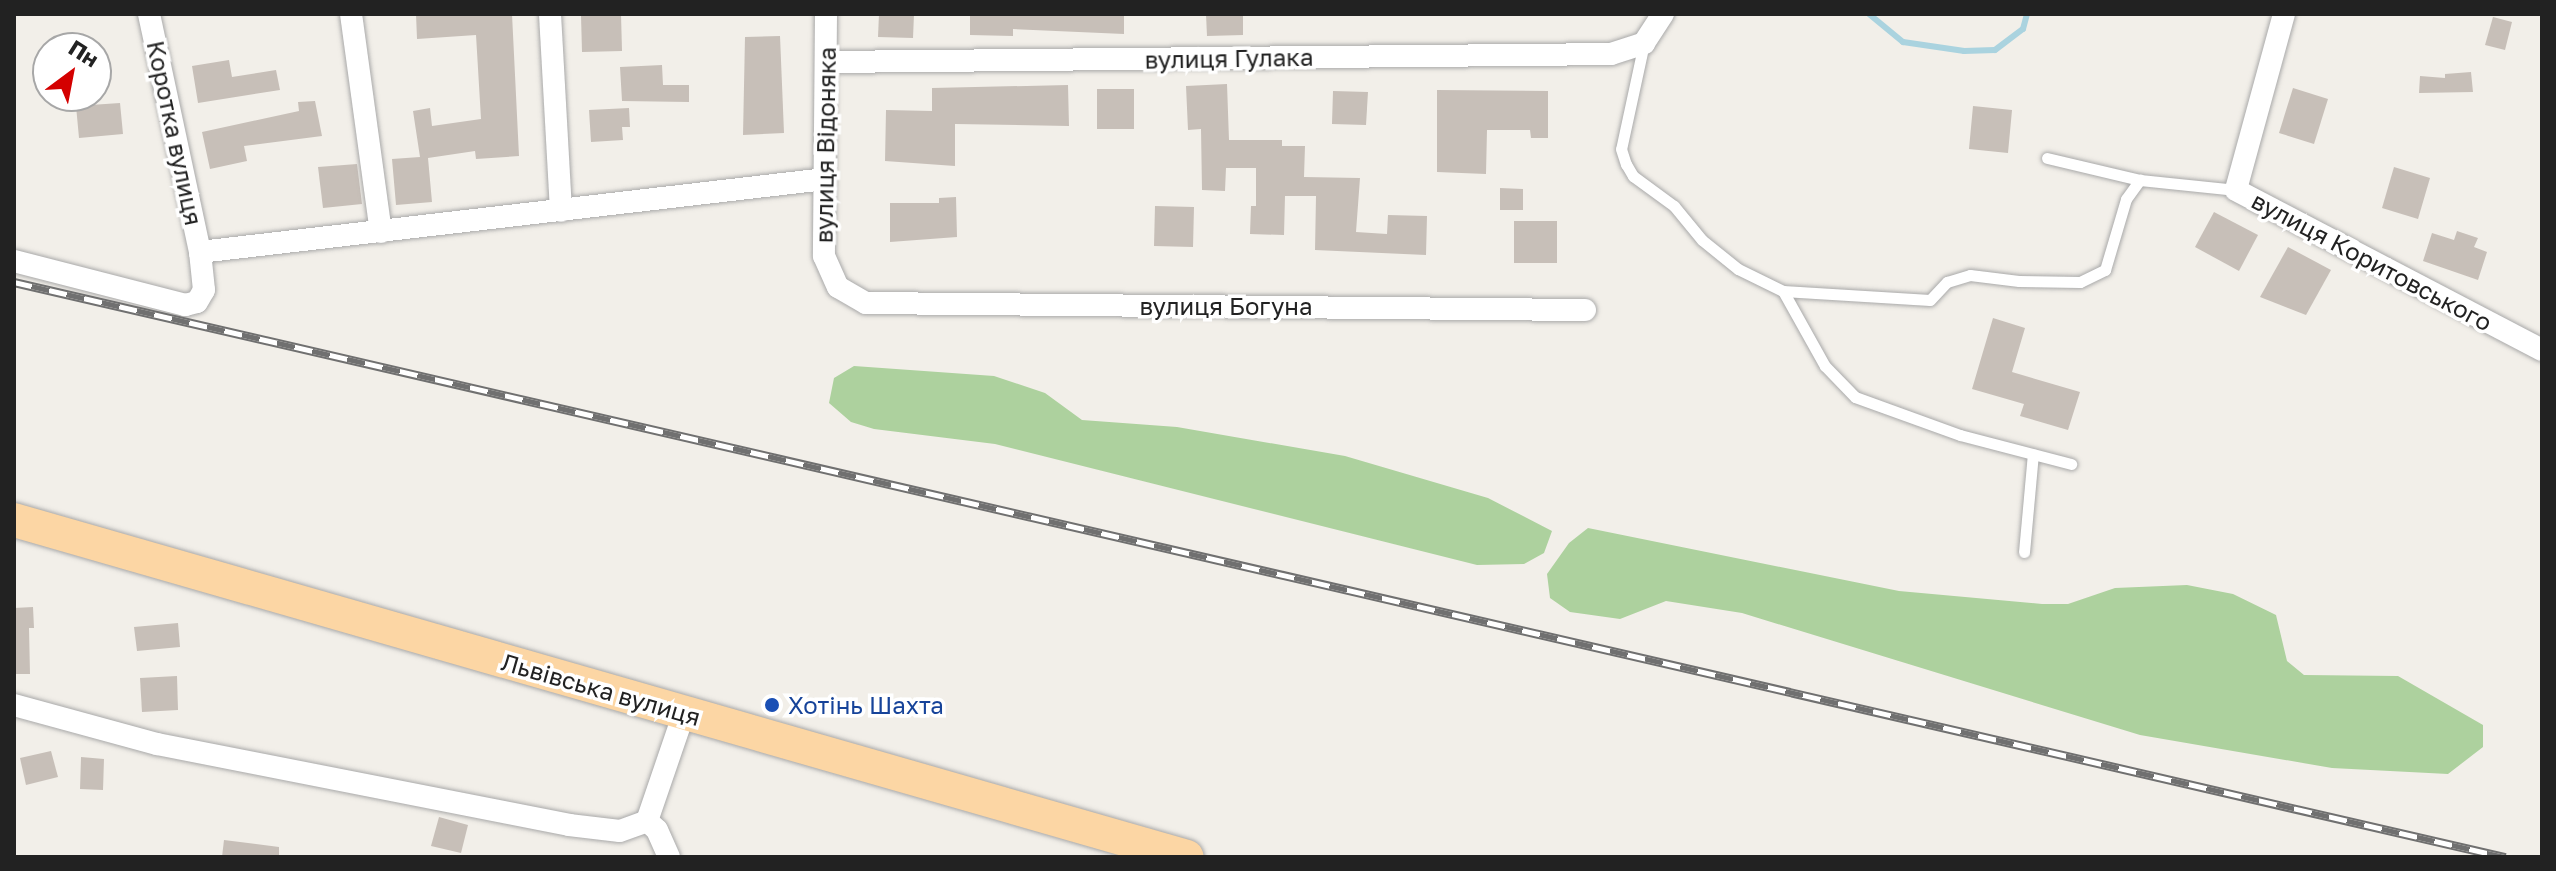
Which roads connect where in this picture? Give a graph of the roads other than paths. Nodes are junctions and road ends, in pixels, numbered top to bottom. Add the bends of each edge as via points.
1 (149, 14) edge
2 (351, 14) edge
3 (550, 14) edge
4 (826, 14) edge
5 (1663, 14) edge
6 (2284, 14) edge
7 (1637, 45) junction
8 (826, 62) junction
9 (2047, 158) dead end
10 (825, 179) junction
11 (2140, 180) junction
12 (2236, 190) junction
13 (561, 211) junction
14 (381, 232) junction
15 (200, 252) junction
16 (14, 261) edge
17 (1783, 291) junction
18 (866, 303) joint
19 (1585, 310) dead end
20 (2542, 350) edge
21 (2033, 454) junction
22 (2071, 464) dead end
23 (14, 520) edge
24 (2024, 552) dead end
25 (14, 705) edge
26 (684, 713) junction
27 (647, 821) junction
28 (669, 857) edge
29 (1187, 857) edge

1 - 15 street, Коротка вулиця
2 - 14 street
3 - 13 street
4 - 8 street, вулиця Відоняка
5 - 7 street
6 - 12 street, вулиця Коритовського
7 - 8 street, вулиця Гулака via 1611,54
7 - 17 lane via 1621,149 1633,176 1674,206 1702,240 1738,269
8 - 10 street, вулиця Відоняка
9 - 11 lane
10 - 13 street
10 - 18 street, вулиця Відоняка via 824,256 838,287
11 - 12 lane
11 - 17 lane via 2126,199 2105,270 2080,282 1970,275 1947,282 1930,300
12 - 20 street, вулиця Коритовського
13 - 14 street
14 - 15 street
15 - 16 street, Коротка вулиця via 204,290 197,302 185,305
17 - 21 lane via 1825,366 1855,397 1960,435
18 - 19 street, вулиця Богуна
21 - 22 lane
21 - 24 lane
23 - 26 main road, Львівська вулиця
25 - 27 street via 157,744 569,825 620,831
26 - 27 street
26 - 29 main road, Львівська вулиця
27 - 28 street

